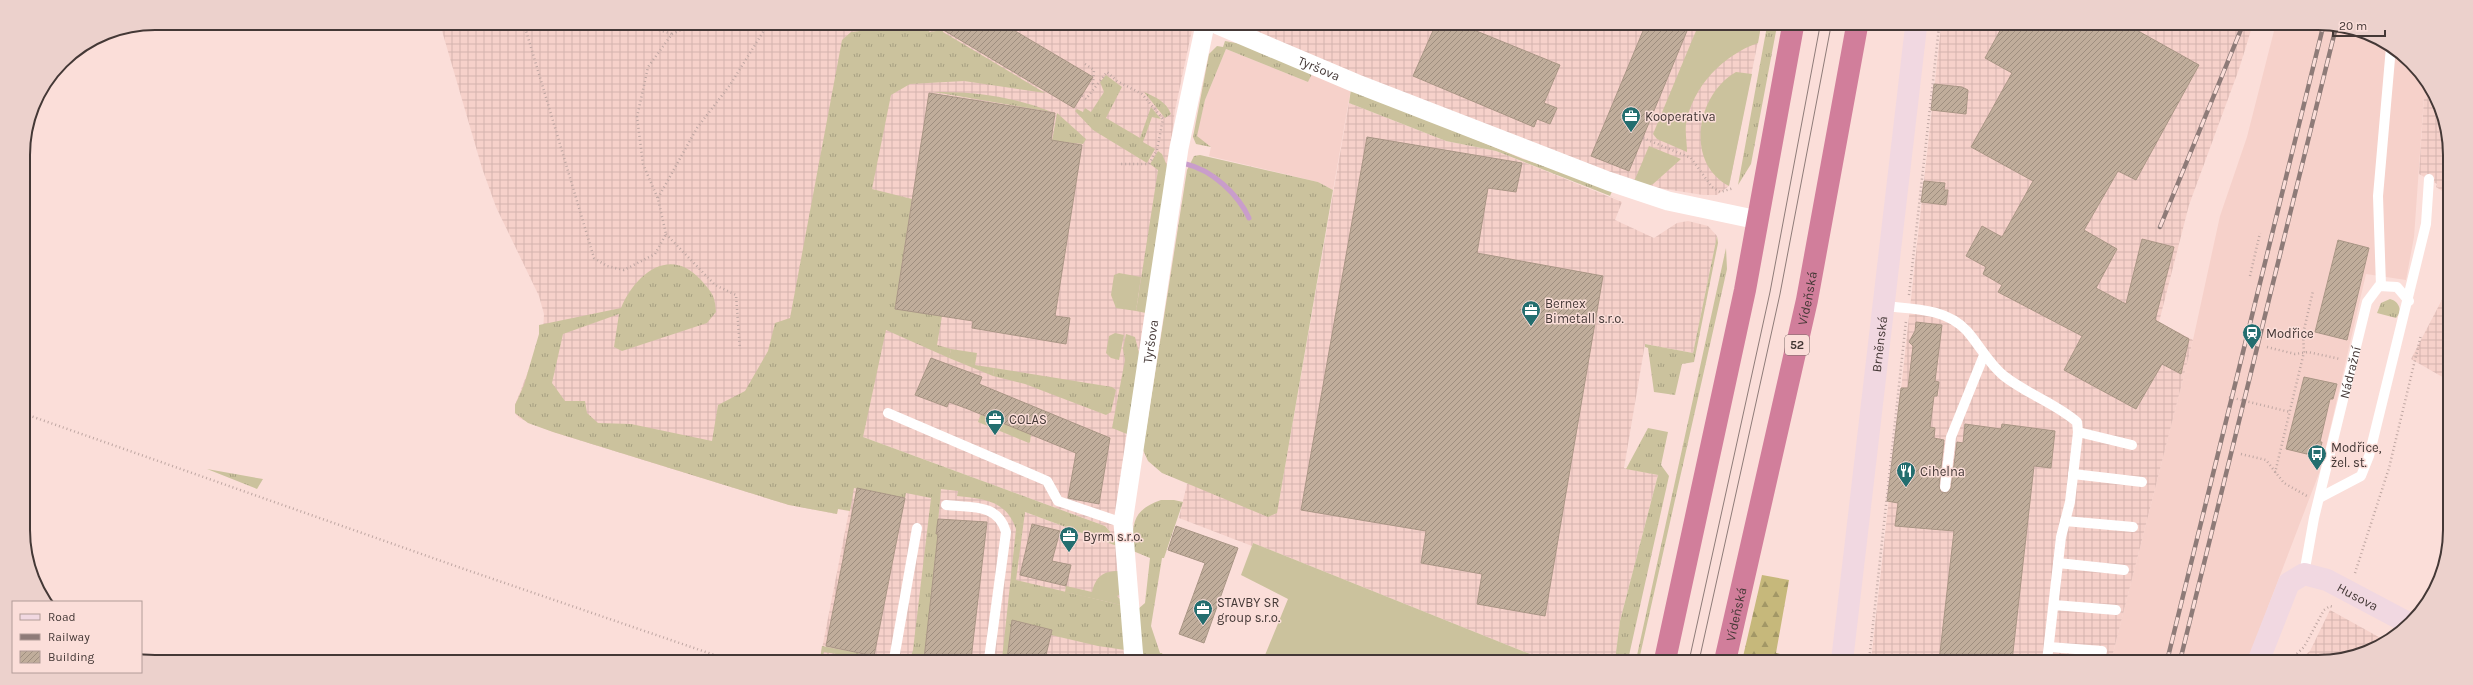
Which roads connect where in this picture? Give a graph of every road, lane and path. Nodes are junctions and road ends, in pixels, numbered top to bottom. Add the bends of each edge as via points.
1 (526, 30) edge
2 (659, 30) edge
3 (681, 30) edge
4 (764, 30) edge
5 (1204, 30) edge
6 (1230, 30) edge
7 (1792, 30) edge
8 (1856, 30) edge
9 (1916, 30) edge
10 (1939, 30) edge
11 (672, 34) junction
12 (2391, 54) edge
13 (1085, 64) dead end
14 (1096, 85) junction
15 (1082, 96) dead end
16 (1643, 138) dead end
17 (1119, 164) dead end
18 (2428, 180) dead end
19 (1734, 188) dead end
20 (658, 199) junction
21 (1758, 220) junction
22 (2260, 233) dead end
23 (666, 234) junction
24 (2250, 276) dead end
25 (2381, 286) junction
26 (2313, 291) dead end
27 (2409, 301) junction
28 (1884, 306) junction
29 (1908, 308) junction
30 (2421, 335) dead end
31 (2267, 347) dead end
32 (740, 349) dead end
33 (2304, 352) junction
34 (1984, 355) junction
35 (2344, 360) dead end
36 (2228, 397) dead end
37 (2290, 412) junction
38 (888, 413) dead end
39 (30, 416) edge
40 (2078, 432) junction
41 (2132, 444) dead end
42 (2241, 454) dead end
43 (2275, 473) junction
44 (2073, 474) junction
45 (2142, 482) dead end
46 (1945, 487) dead end
47 (2311, 491) dead end
48 (2309, 496) junction
49 (2321, 497) junction
50 (946, 505) dead end
51 (2314, 518) junction
52 (2065, 521) junction
53 (1123, 523) junction
54 (2133, 527) dead end
55 (917, 528) dead end
56 (2058, 563) junction
57 (2124, 570) dead end
58 (2304, 574) junction
59 (2353, 579) dead end
60 (2054, 605) junction
61 (2339, 608) dead end
62 (2116, 610) dead end
63 (2403, 621) edge
64 (2049, 647) junction
65 (2102, 651) dead end
66 (714, 655) edge
67 (895, 655) edge
68 (990, 655) edge
69 (1134, 655) edge
70 (1666, 655) edge
71 (1726, 655) edge
72 (1843, 655) edge
73 (1869, 655) edge
74 (2048, 655) edge
75 (2261, 655) edge
76 (2295, 655) edge

1 - 23 path via 594,258 607,266 624,270 655,254
2 - 11 path
3 - 11 path
4 - 20 path via 730,85 697,128
5 - 53 street, Tyršova via 1179,148
6 - 21 street, Tyršova via 1354,83 1608,181 1668,201
7 - 21 highway
8 - 71 highway, Vídeňská / 52 via 1808,300
9 - 28 street, Brněnská
10 - 29 path
11 - 20 path via 648,67 637,117 643,164
12 - 25 lane via 2378,196
13 - 14 path via 1094,70 1093,84
14 - 15 path via 1086,99
14 - 17 path via 1107,72 1117,81 1142,94 1163,119 1157,150 1149,164
16 - 19 path via 1691,158 1712,187 1720,192
18 - 27 lane via 2426,224
20 - 23 path
21 - 70 highway
22 - 24 path
23 - 32 path via 715,285 736,295
25 - 27 lane via 2397,287
25 - 49 lane, Nádražní via 2367,302
26 - 33 path via 2302,334
27 - 49 lane via 2369,456 2361,476
28 - 29 lane
28 - 72 street, Brněnská
29 - 34 lane via 1926,310 1949,318 1967,331
29 - 73 path
30 - 59 path via 2388,468
31 - 33 path via 2295,354
33 - 35 path
33 - 37 path
34 - 40 lane via 2004,376 2070,415 2077,422
34 - 46 lane via 1951,437
36 - 37 path
37 - 43 path
38 - 53 lane via 1047,481 1058,501
39 - 66 path
40 - 41 lane
40 - 44 lane
42 - 43 path via 2266,460
43 - 48 path via 2284,483
44 - 45 lane
44 - 52 lane
47 - 48 path
48 - 51 path via 2302,515
49 - 51 lane, Nádražní
50 - 68 lane via 988,510 1003,521 1006,532
51 - 58 lane, Nádražní
52 - 54 lane
52 - 56 lane
53 - 69 street, Tyršova
55 - 67 lane
56 - 57 lane
56 - 60 lane
58 - 63 street, Husova via 2327,580
58 - 75 street via 2289,583
60 - 62 lane
60 - 64 lane
61 - 76 path via 2330,606 2324,610 2304,647
64 - 65 lane
64 - 74 lane

